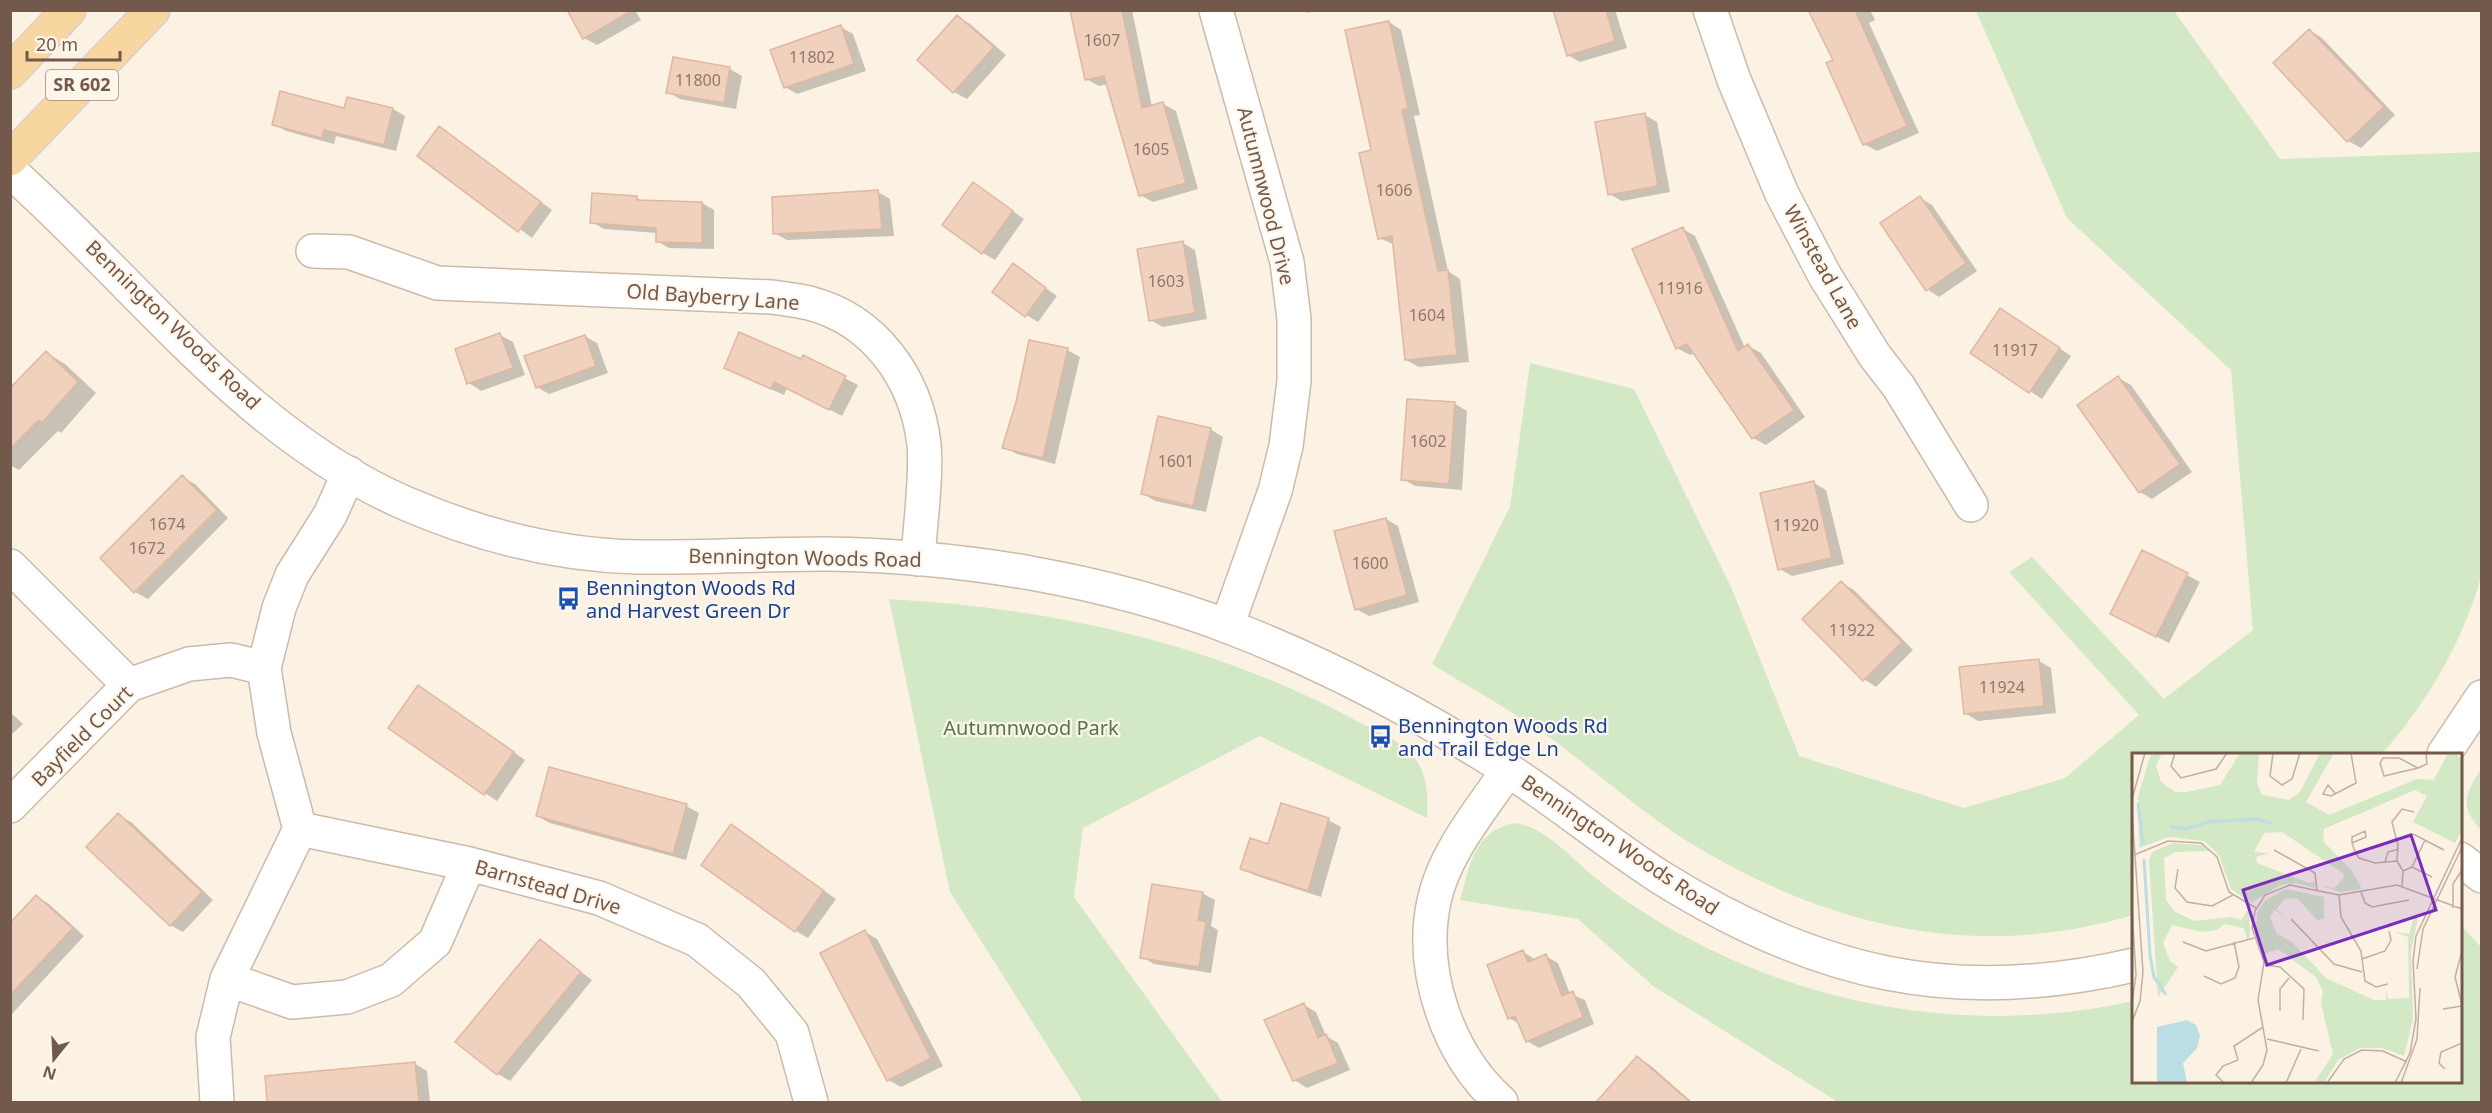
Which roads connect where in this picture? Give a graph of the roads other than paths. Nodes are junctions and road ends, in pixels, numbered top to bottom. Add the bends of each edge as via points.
1 (69, 10) edge
2 (153, 10) edge
3 (1216, 10) edge
4 (1710, 10) edge
5 (10, 72) edge
6 (10, 159) edge
7 (10, 171) edge
8 (313, 251) dead end
9 (348, 473) junction
10 (1971, 505) dead end
11 (918, 559) junction
12 (10, 566) edge
13 (1227, 626) junction
14 (264, 668) junction
15 (129, 685) junction
16 (2481, 697) edge
17 (2445, 753) edge
18 (1508, 770) junction
19 (10, 807) edge
20 (300, 829) junction
21 (2462, 862) edge
22 (470, 864) junction
23 (2481, 876) edge
24 (2132, 965) edge
25 (228, 979) junction
26 (217, 1102) edge
27 (811, 1102) edge
28 (1501, 1102) edge

1 - 5 main road, SR 602
2 - 6 main road, SR 602
3 - 13 street, Autumnwood Drive via 1287,262 1294,319 1294,381 1286,446 1275,491
4 - 10 street, Winstead Lane via 1734,80 1778,184 1825,276
7 - 9 street, Bennington Woods Road via 63,218 225,382 297,441
8 - 11 street, Old Bayberry Lane via 349,252 437,283 772,297 809,303 844,316 867,332 892,359 918,410 924,446
9 - 11 street, Bennington Woods Road via 402,502 475,530 556,548 630,556 829,554
9 - 14 street via 330,515 292,575
11 - 13 street, Bennington Woods Road via 1040,575 1135,597
12 - 15 street
13 - 18 street, Bennington Woods Road via 1321,664 1420,716
14 - 15 street, Bayfield Court via 231,660 189,664
14 - 20 street via 274,733
15 - 19 street, Bayfield Court
16 - 17 street
18 - 24 street, Bennington Woods Road via 1654,873 1725,916 1839,963 1965,983 2029,982
18 - 28 street via 1451,857 1434,901 1431,940 1435,983 1446,1022 1467,1061
20 - 22 street, Barnstead Drive
20 - 25 street
21 - 23 street
22 - 25 street via 435,942 391,980 347,997 292,1002
22 - 27 street, Barnstead Drive via 599,898 697,940 751,983 792,1033
25 - 26 street via 213,1037

